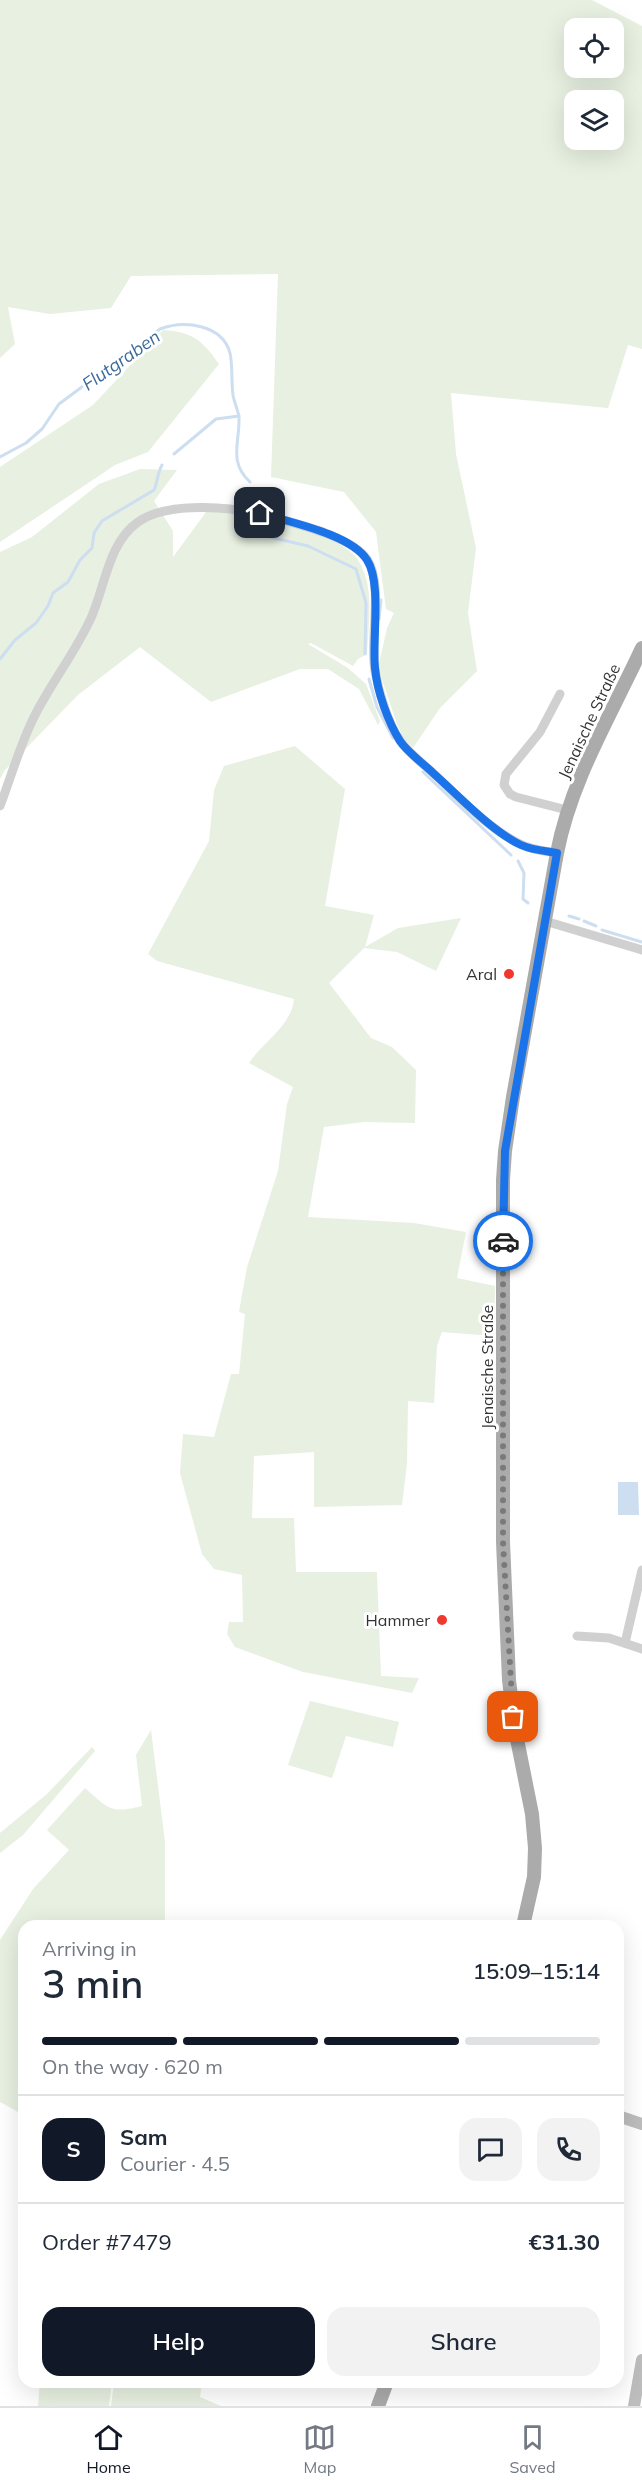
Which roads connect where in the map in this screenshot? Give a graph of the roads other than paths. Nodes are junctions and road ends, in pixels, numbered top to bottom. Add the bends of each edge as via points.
1 (642, 648) edge
2 (560, 694) dead end
3 (0, 806) edge
4 (567, 810) junction
5 (557, 853) junction
6 (545, 921) junction
7 (642, 950) edge
8 (642, 1570) edge
9 (577, 1636) dead end
10 (625, 1643) junction
11 (642, 1649) edge
12 (524, 1920) edge
13 (624, 2118) edge
14 (642, 2124) edge
15 (642, 2360) edge
16 (385, 2388) edge
17 (378, 2406) edge
18 (634, 2406) edge

1 - 4 main road, Jenaische Straße
2 - 4 street via 540,732 506,774 504,785 516,797
3 - 5 street via 33,718 91,618 114,552 127,532 153,513 165,511 190,508 252,512 321,532 362,553 369,562 375,598 375,672 401,742 475,811 519,844
4 - 5 main road, Jenaische Straße
5 - 6 main road, Jenaische Straße
6 - 7 street
6 - 12 main road, Jenaische Straße via 513,1097 503,1180 503,1542 508,1668 510,1704 535,1848 534,1877
8 - 10 street
9 - 10 street
10 - 11 street
13 - 14 street
15 - 18 street
16 - 17 main road

